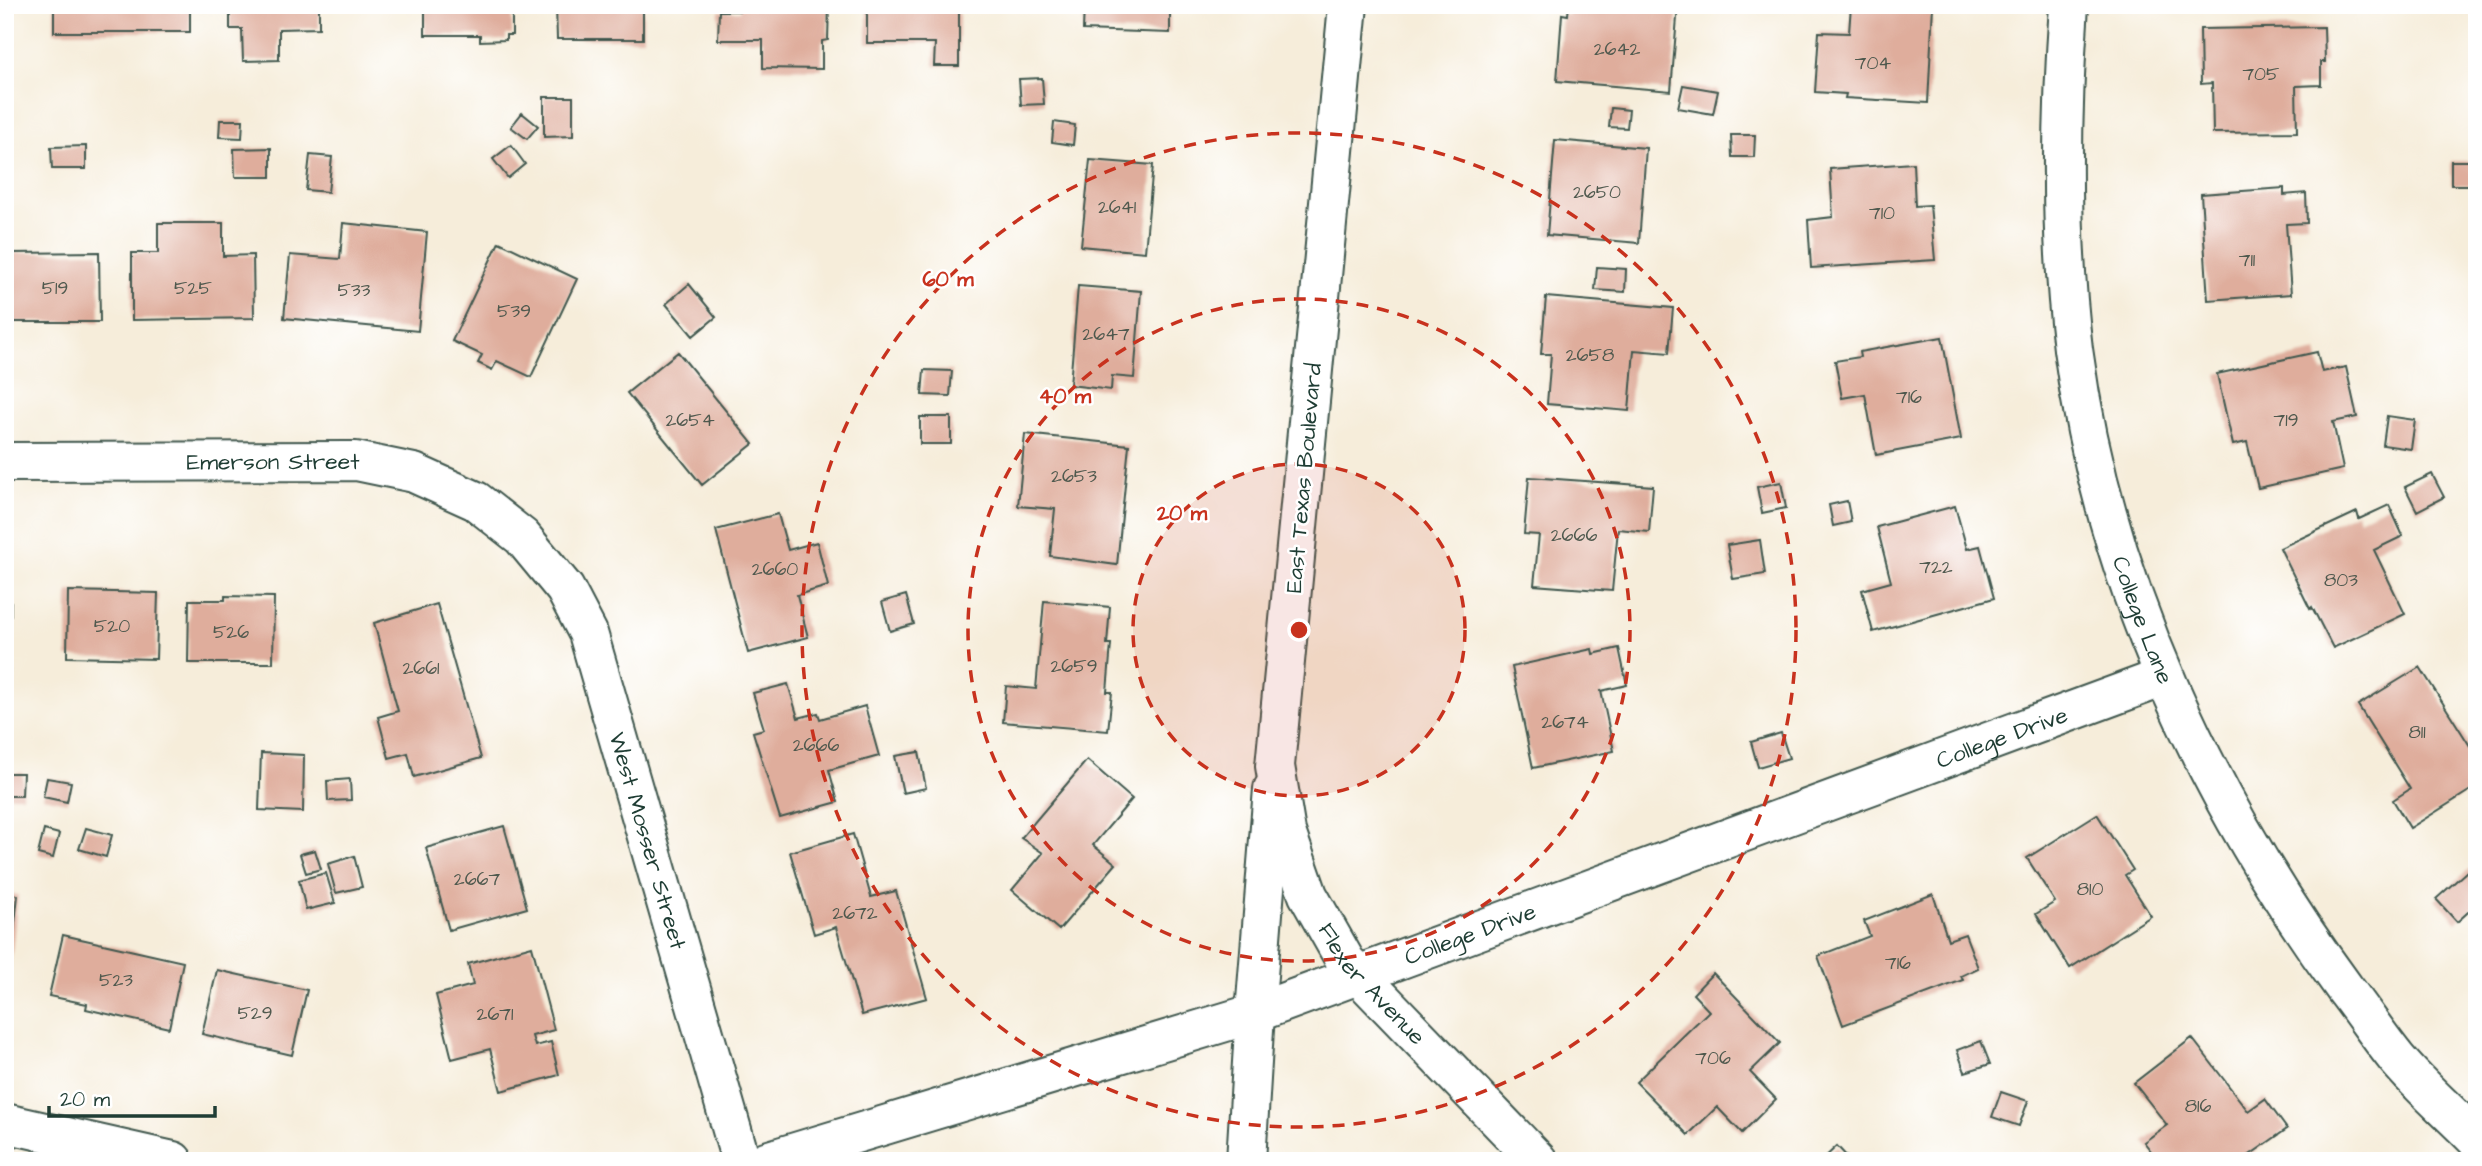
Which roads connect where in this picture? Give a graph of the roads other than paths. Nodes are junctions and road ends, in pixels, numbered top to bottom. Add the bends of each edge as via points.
1 (1348, 5) edge
2 (2069, 5) edge
3 (5, 462) edge
4 (522, 537) joint
5 (2164, 677) junction
6 (1275, 766) junction
7 (1357, 976) junction
8 (1255, 1013) junction
9 (5, 1123) edge
10 (2477, 1140) edge
11 (53, 1147) edge
12 (173, 1161) edge
13 (741, 1161) edge
14 (765, 1161) edge
15 (1246, 1161) edge
16 (1538, 1161) edge

1 - 6 street, East Texas Boulevard
2 - 5 street, College Lane via 2063,222 2073,350 2096,474 2133,597
3 - 4 street, Emerson Street via 356,461 414,473 476,501
4 - 13 street, West Mosser Street via 565,589 588,633
5 - 7 street, College Drive
5 - 10 street, College Lane via 2217,787 2300,928 2398,1060
6 - 7 street, Flexer Avenue via 1286,832 1308,895
6 - 8 street, East Texas Boulevard
7 - 8 street, College Drive
7 - 16 street, Flexer Avenue
8 - 14 street, College Drive
8 - 15 street, East Texas Boulevard
9 - 11 street
11 - 12 street

